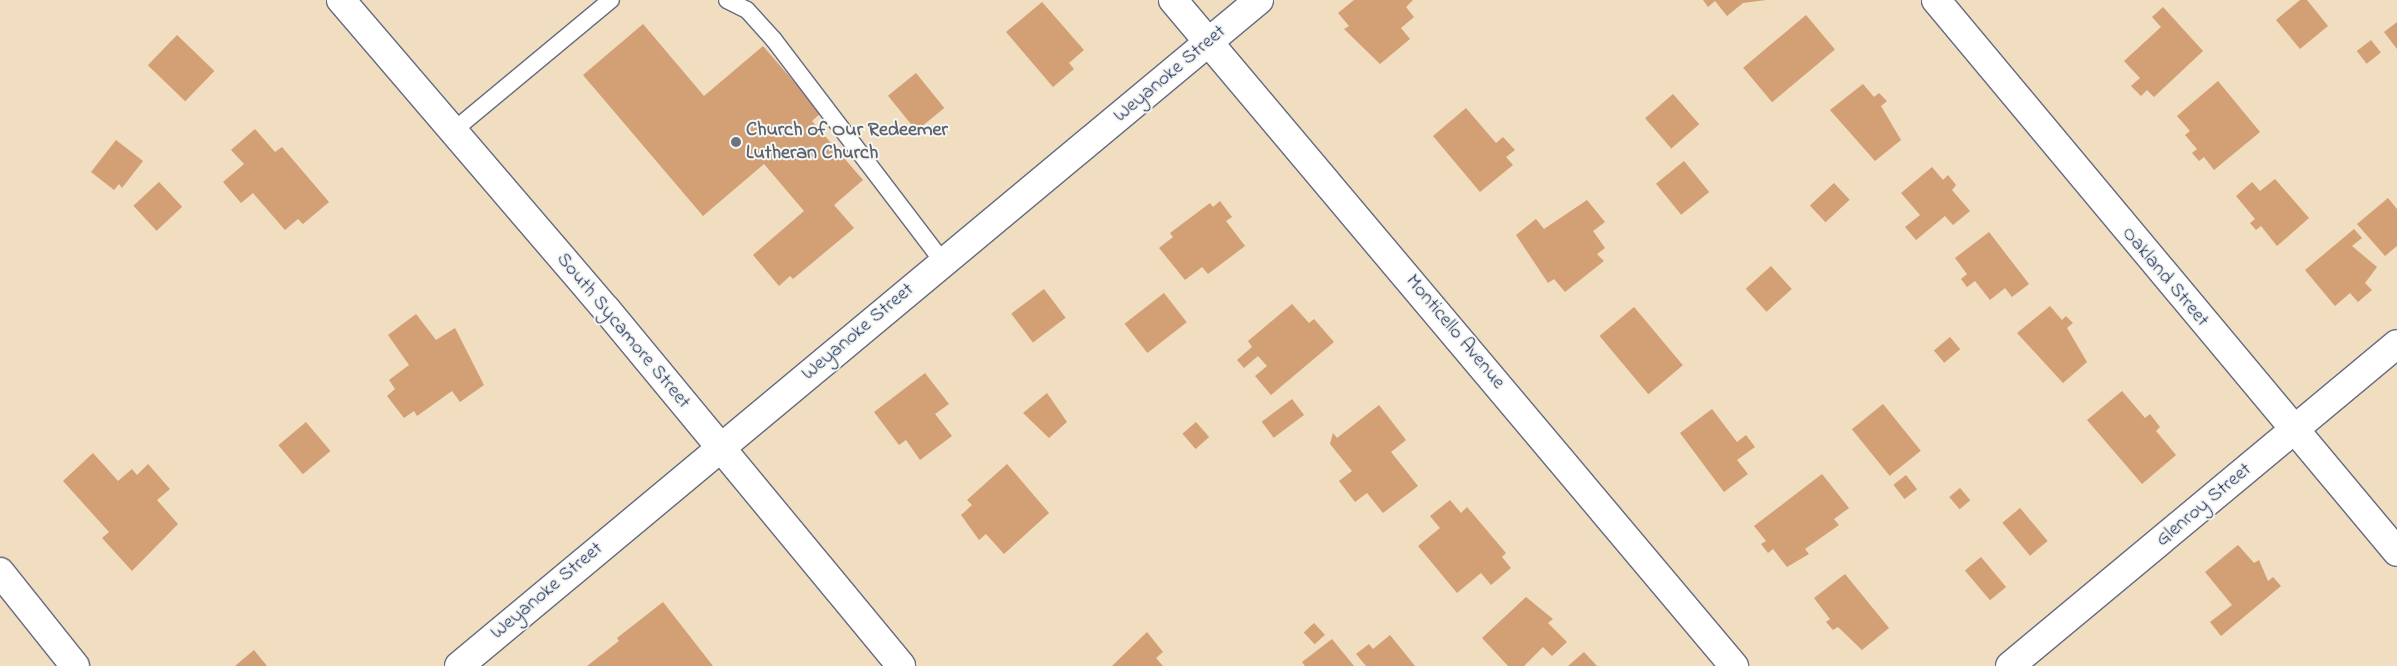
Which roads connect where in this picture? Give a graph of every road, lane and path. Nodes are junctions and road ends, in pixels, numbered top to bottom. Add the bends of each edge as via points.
1 (341, 0) edge
2 (611, 0) edge
3 (727, 0) edge
4 (1173, 0) edge
5 (1259, 0) edge
6 (1936, 0) edge
7 (1209, 42) junction
8 (453, 131) junction
9 (944, 262) junction
10 (2397, 344) edge
11 (2294, 430) junction
12 (721, 448) junction
13 (2397, 552) edge
14 (0, 572) edge
15 (75, 666) edge
16 (459, 666) edge
17 (901, 666) edge
18 (1734, 666) edge
19 (2010, 666) edge

1 - 8 street, South Sycamore Street
2 - 8 lane
3 - 9 lane via 747,10 774,40
4 - 7 street, Monticello Avenue
5 - 7 street, Weyanoke Street
6 - 11 street, Oakland Street
7 - 9 street, Weyanoke Street
7 - 18 street, Monticello Avenue
8 - 12 street, South Sycamore Street
9 - 12 street, Weyanoke Street
10 - 11 street, Glenroy Street
11 - 13 street, Oakland Street
11 - 19 street, Glenroy Street
12 - 16 street, Weyanoke Street
12 - 17 street, South Sycamore Street
14 - 15 street

